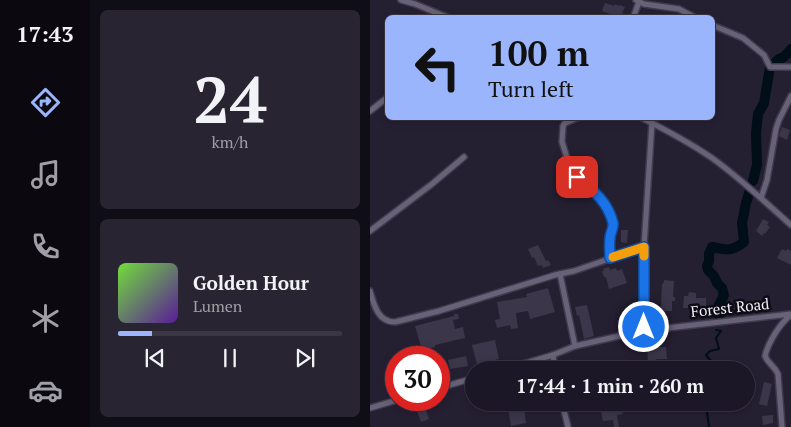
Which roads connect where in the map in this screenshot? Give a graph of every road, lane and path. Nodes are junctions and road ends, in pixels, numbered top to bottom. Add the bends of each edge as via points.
1 (400, 0) edge
2 (638, 1) edge
3 (442, 15) edge
4 (634, 15) edge
5 (690, 15) edge
6 (715, 26) edge
7 (791, 67) edge
8 (791, 96) edge
9 (385, 99) edge
10 (370, 111) edge
11 (572, 120) edge
12 (647, 120) edge
13 (652, 122) junction
14 (464, 157) dead end
15 (761, 198) junction
16 (791, 225) edge
17 (370, 231) edge
18 (644, 247) junction
19 (610, 258) junction
20 (560, 274) junction
21 (370, 290) edge
22 (791, 315) edge
23 (641, 331) junction
24 (575, 346) junction
25 (553, 355) junction
26 (533, 361) edge
27 (554, 361) edge
28 (465, 381) edge
29 (450, 385) edge
30 (385, 404) edge
31 (370, 408) edge
32 (564, 411) edge
33 (568, 427) edge
34 (782, 427) edge

1 - 3 street
2 - 4 street
2 - 5 street
6 - 7 street via 743,38 764,55 770,67
8 - 15 street via 776,129
9 - 10 street
11 - 19 street via 564,123 562,142 577,177 607,205 613,228
12 - 13 street
13 - 15 street via 713,159
13 - 18 street
14 - 17 street
15 - 16 street
18 - 19 street
18 - 23 street via 644,327
19 - 20 street
20 - 21 street via 396,322 389,322 376,311
20 - 24 street
22 - 23 street, Forest Road
22 - 34 street via 776,332 765,356 778,374
23 - 24 street, Forest Road
24 - 25 street, Forest Road
25 - 26 street, Forest Road
25 - 27 street
28 - 29 street
30 - 31 street
32 - 33 street

